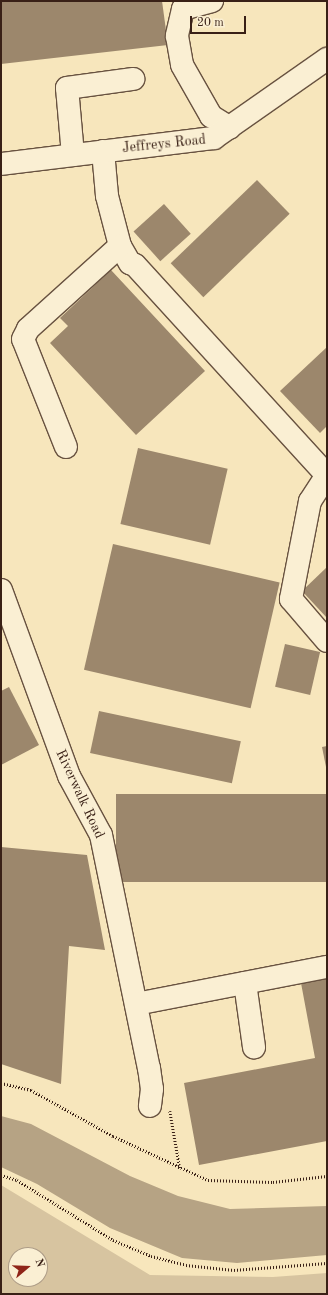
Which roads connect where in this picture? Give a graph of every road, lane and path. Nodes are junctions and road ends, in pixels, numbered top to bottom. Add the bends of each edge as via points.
1 (212, 1) edge
2 (327, 59) edge
3 (133, 79) dead end
4 (230, 128) junction
5 (103, 151) junction
6 (73, 155) junction
7 (1, 164) edge
8 (120, 246) junction
9 (66, 447) dead end
10 (325, 468) edge
11 (1, 590) edge
12 (327, 641) edge
13 (327, 967) edge
14 (245, 983) junction
15 (136, 1004) junction
16 (254, 1047) dead end
17 (1, 1083) edge
18 (151, 1098) joint
19 (180, 1169) junction
20 (1, 1175) edge
21 (327, 1176) edge
22 (327, 1263) edge

1 - 4 street via 183,9 177,36 182,65 211,116
2 - 4 street, Jeffreys Road
3 - 6 street via 67,88
4 - 5 street, Jeffreys Road via 214,138
5 - 6 street, Jeffreys Road
5 - 8 street via 107,196
6 - 7 street, Jeffreys Road
8 - 9 street via 28,329 23,339
8 - 10 street via 130,263 135,265
10 - 12 street via 310,501 292,599
11 - 15 street, Riverwalk Road via 69,776 101,835
13 - 14 street
14 - 15 street
14 - 16 street
15 - 18 street, Riverwalk Road
17 - 19 path via 31,1090 113,1136
18 - 19 path via 168,1100
19 - 21 path via 208,1180 273,1182
20 - 22 path via 17,1180 113,1240 150,1256 186,1265 234,1270

